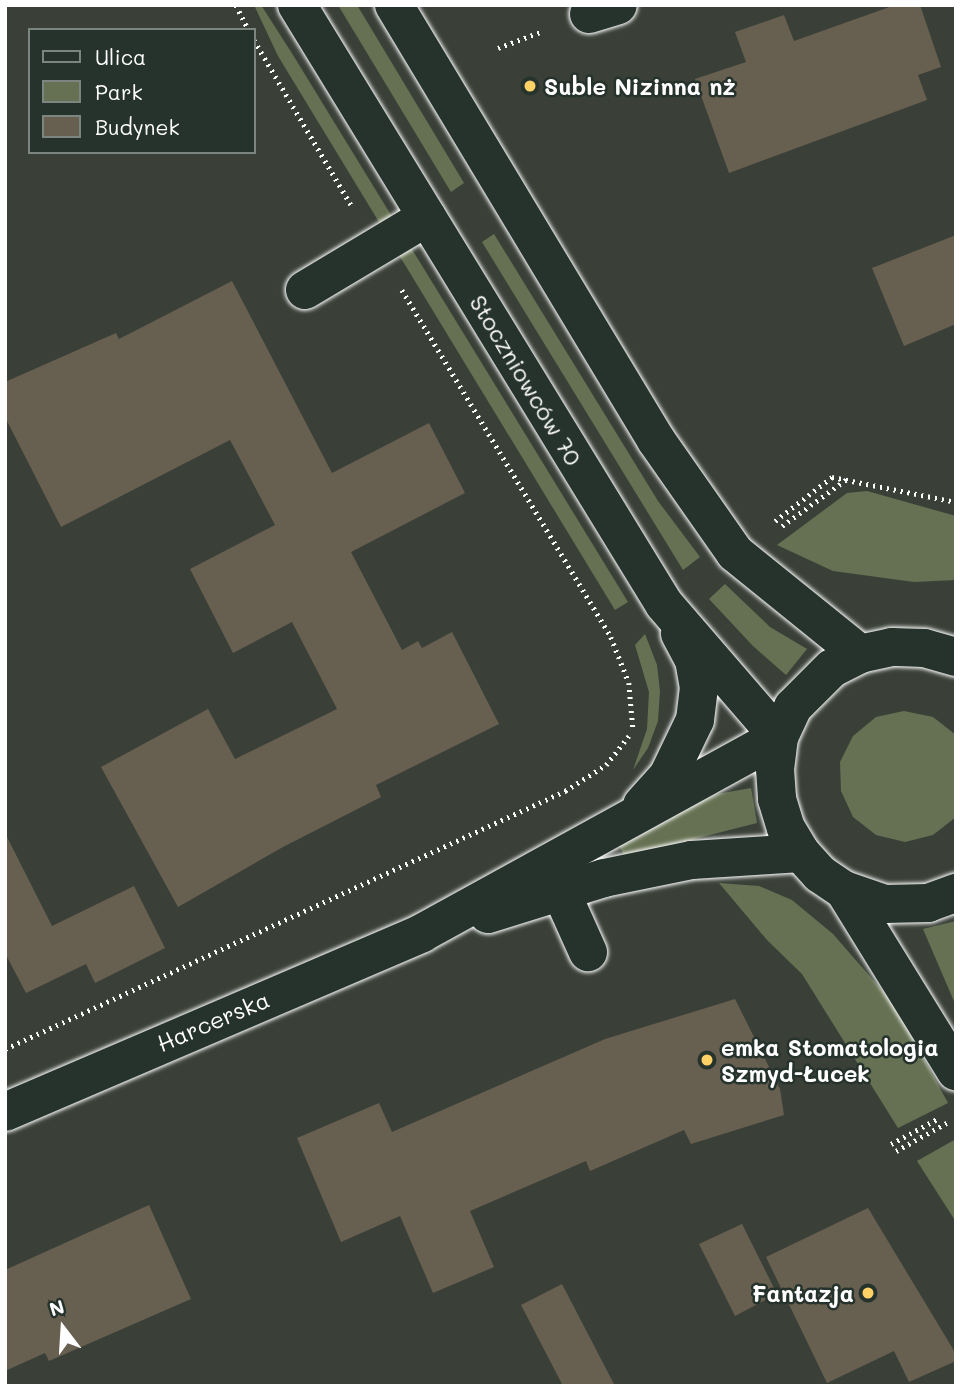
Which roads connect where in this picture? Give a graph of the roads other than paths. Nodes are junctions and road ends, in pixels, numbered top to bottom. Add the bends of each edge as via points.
1 (297, 5) edge
2 (394, 5) edge
3 (427, 218) junction
4 (305, 290) dead end
5 (664, 604) junction
6 (945, 646) edge
7 (860, 654) junction
8 (779, 737) junction
9 (630, 818) junction
10 (801, 853) junction
11 (844, 890) junction
12 (561, 892) junction
13 (956, 893) edge
14 (422, 933) junction
15 (588, 952) dead end
16 (956, 1071) edge
17 (5, 1112) edge

1 - 3 street, Stoczniowców 70
2 - 7 street via 656,440 735,553
3 - 4 street
3 - 5 street, Stoczniowców 70
5 - 8 street, Stoczniowców 70
5 - 9 street via 694,660 699,688 695,720 668,776
6 - 7 street via 892,647
7 - 8 street via 832,668 808,690 793,707
8 - 9 street, Harcerska
8 - 10 street via 777,799 786,828
9 - 14 street, Harcerska
10 - 11 street via 820,874
10 - 12 street, Harcerska via 692,860
11 - 13 street via 885,904 928,903
11 - 16 street
12 - 14 street, Harcerska
12 - 15 street
14 - 17 street, Harcerska

